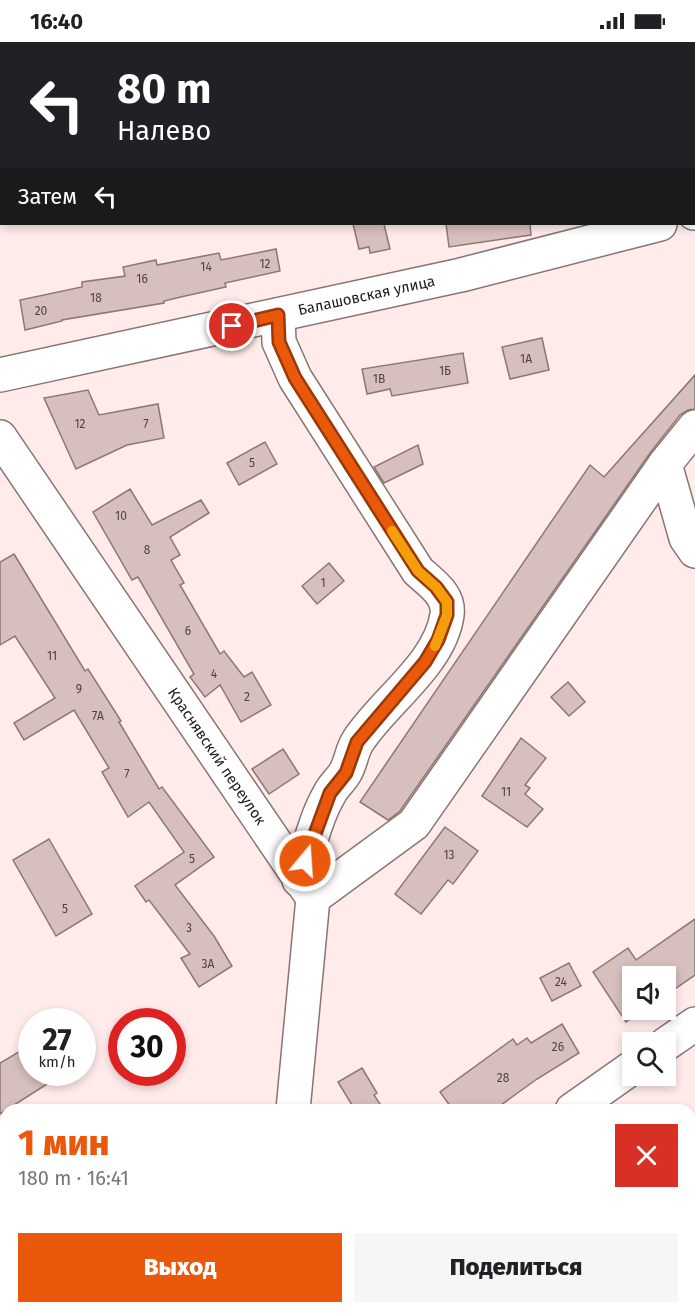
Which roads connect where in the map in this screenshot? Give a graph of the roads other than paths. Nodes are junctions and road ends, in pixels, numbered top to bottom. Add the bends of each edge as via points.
1 (656, 225) edge
2 (278, 315) junction
3 (0, 375) edge
4 (695, 427) edge
5 (0, 437) edge
6 (665, 464) junction
7 (695, 551) edge
8 (306, 889) junction
9 (695, 1024) edge
10 (676, 1037) edge
11 (622, 1075) edge
12 (293, 1104) edge
13 (581, 1104) edge

1 - 2 street, Балашовская улица
2 - 3 street, Балашовская улица
2 - 8 street via 279,342 295,378 418,571 447,602 441,632 425,662 357,742 346,773 330,793 318,822
4 - 6 street
5 - 8 street, Краснявский переулок
6 - 7 street via 686,538
6 - 8 street via 414,824
8 - 12 street
9 - 10 street
11 - 13 street

